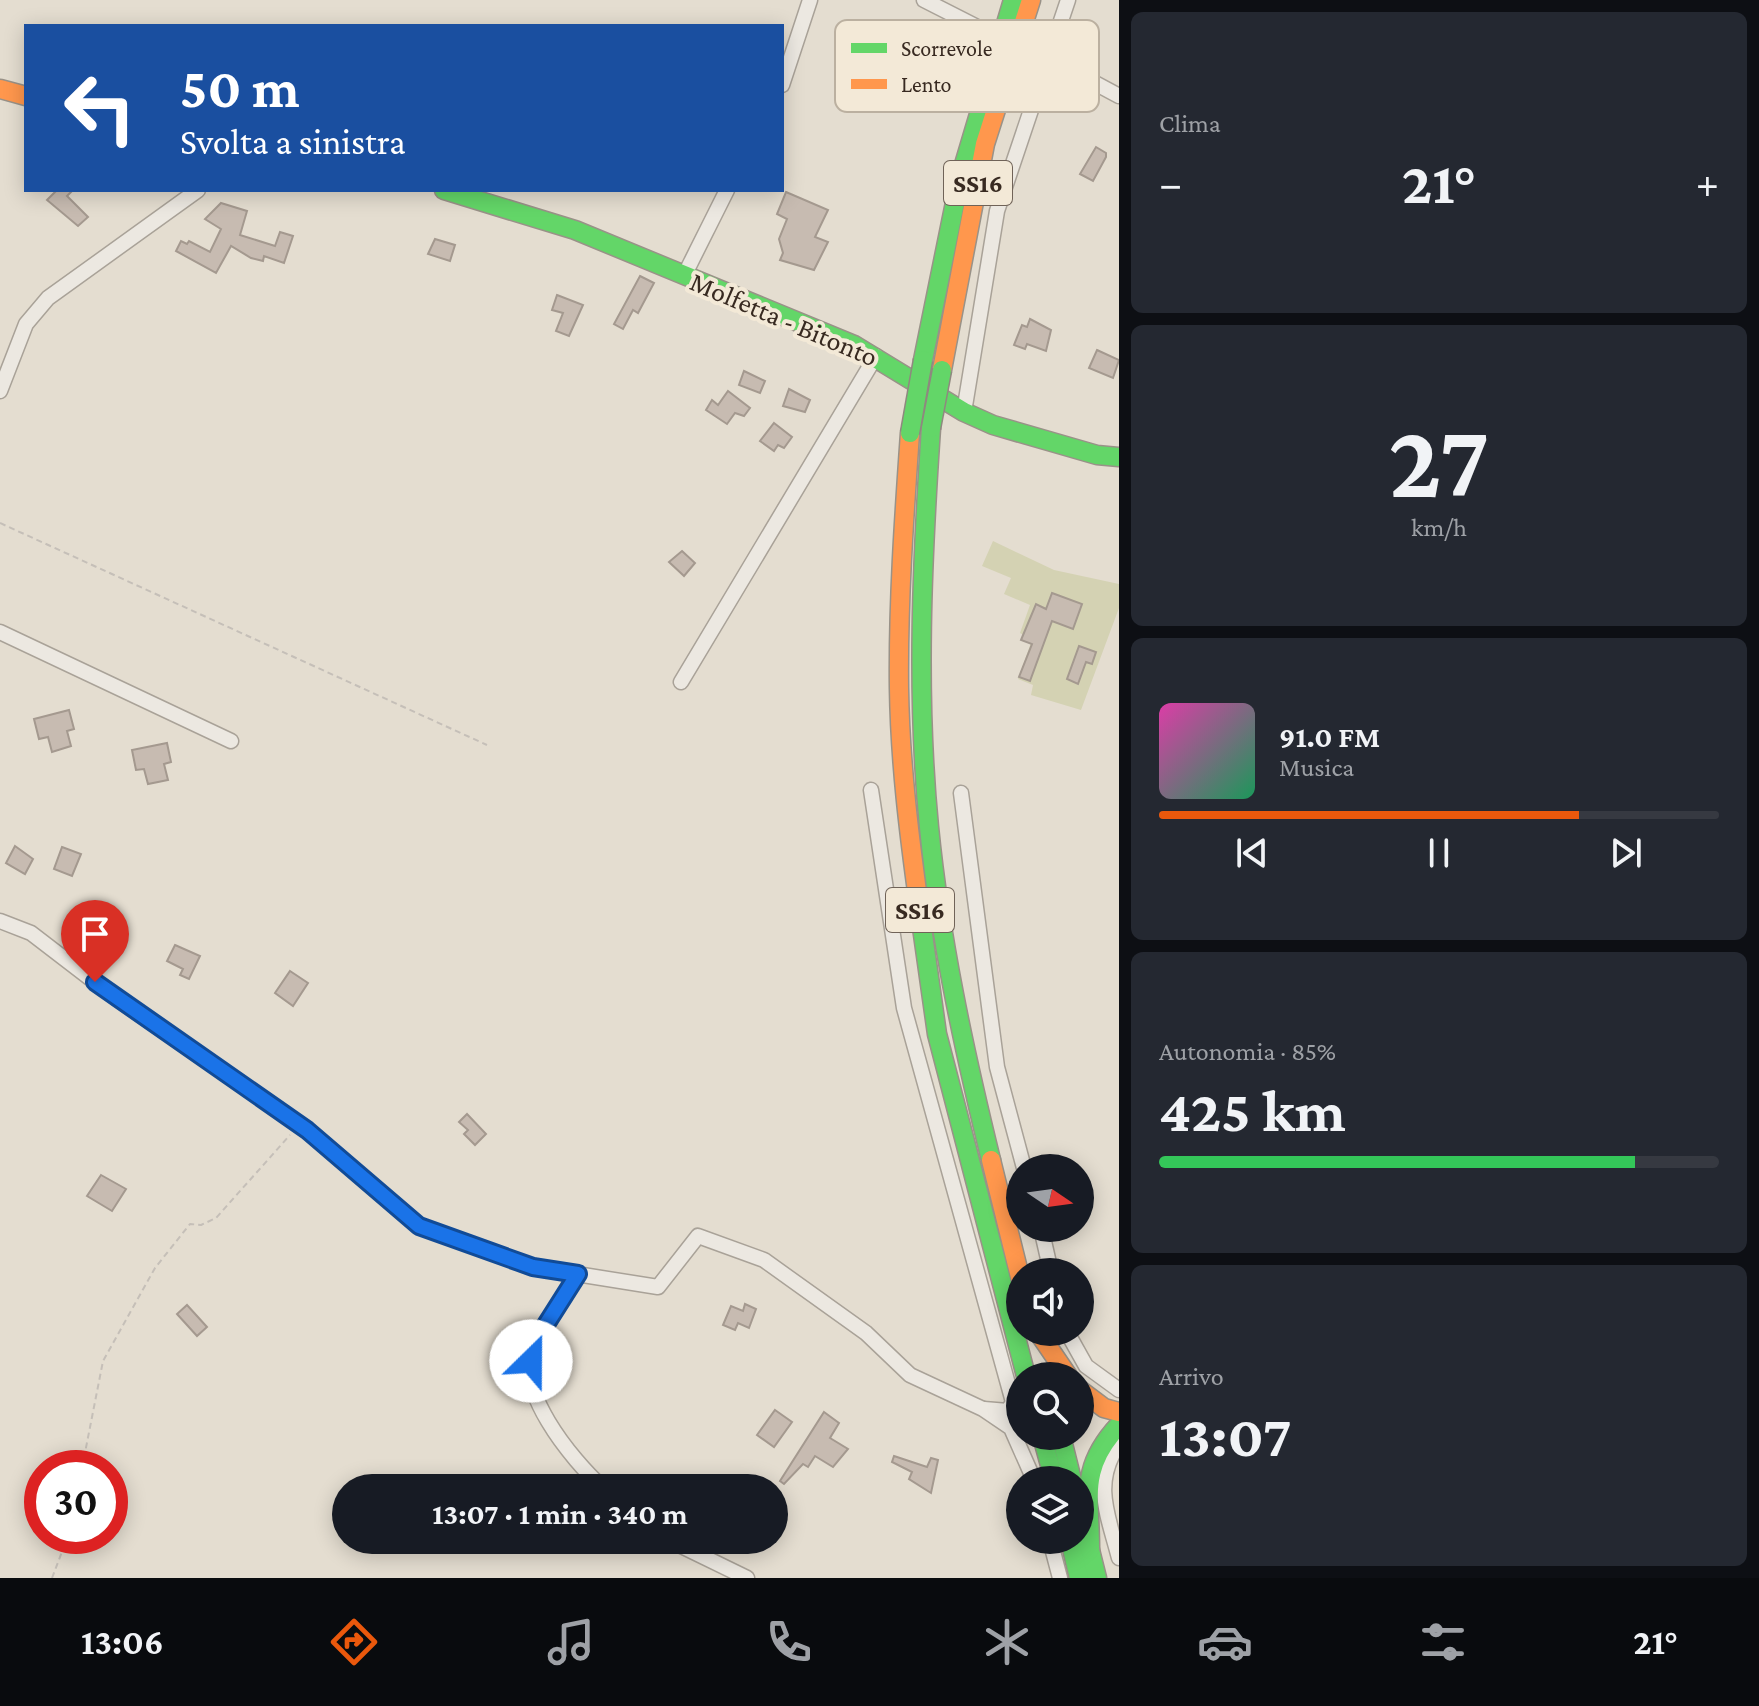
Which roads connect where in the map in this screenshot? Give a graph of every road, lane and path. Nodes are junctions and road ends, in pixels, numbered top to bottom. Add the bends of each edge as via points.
1 (810, 0) edge
2 (924, 0) edge
3 (1013, 0) edge
4 (1031, 0) edge
5 (1068, 0) edge
6 (951, 5) edge
7 (971, 20) edge
8 (1007, 20) edge
9 (1025, 20) edge
10 (1062, 20) edge
11 (784, 79) edge
12 (1099, 85) edge
13 (0, 89) edge
14 (24, 95) edge
15 (1119, 96) edge
16 (978, 112) edge
17 (995, 112) edge
18 (1032, 112) edge
19 (195, 192) edge
20 (451, 192) edge
21 (726, 192) edge
22 (684, 276) junction
23 (876, 356) junction
24 (0, 391) edge
25 (964, 412) junction
26 (1119, 457) edge
27 (0, 523) edge
28 (0, 632) edge
29 (681, 682) dead end
30 (231, 741) dead end
31 (487, 745) dead end
32 (871, 790) dead end
33 (961, 793) dead end
34 (0, 921) edge
35 (299, 1125) junction
36 (1020, 1154) edge
37 (1015, 1258) edge
38 (578, 1274) junction
39 (1075, 1346) edge
40 (1022, 1362) edge
41 (1119, 1390) edge
42 (1094, 1400) edge
43 (983, 1409) junction
44 (1119, 1412) edge
45 (1119, 1425) edge
46 (1119, 1444) edge
47 (86, 1450) edge
48 (1028, 1466) edge
49 (1090, 1466) edge
50 (591, 1474) edge
51 (61, 1554) edge
52 (698, 1554) edge
53 (1054, 1554) edge
54 (1073, 1554) edge
55 (1091, 1554) edge
56 (1119, 1558) edge
57 (52, 1578) edge
58 (747, 1578) edge
59 (1060, 1578) edge
60 (1079, 1578) edge
61 (1097, 1578) edge

1 - 11 street
2 - 6 street
3 - 8 main road, SS16, bridge
4 - 9 main road, SS16, bridge
5 - 10 street
6 - 7 street
12 - 15 street
13 - 14 main road
16 - 40 main road, SS16, bridge via 942,247 910,433 900,566 899,691 910,839 937,1034
17 - 37 main road, SS16, bridge via 931,428 920,656 929,828 966,1062
18 - 25 street via 997,211
19 - 24 street via 48,298 26,324
20 - 22 main road, Molfetta - Bitonto via 548,220
21 - 22 street
22 - 23 main road, Molfetta - Bitonto
23 - 25 main road, Molfetta - Bitonto
23 - 29 street
25 - 26 main road, Molfetta - Bitonto via 993,425
27 - 31 path
28 - 30 street
32 - 43 street via 904,1008 1013,1402 1008,1411
33 - 36 street via 997,1067
34 - 35 street via 31,933
35 - 38 street via 419,1226 533,1267
35 - 47 path via 216,1218 190,1224 155,1268 103,1361
38 - 43 street via 658,1287 698,1236 764,1260 866,1333 910,1375
38 - 50 street via 533,1345 530,1377 554,1432
39 - 41 street via 1086,1366
42 - 44 main road
43 - 48 street via 1011,1428
45 - 49 main road via 1103,1440
46 - 56 street via 1106,1463 1102,1486
51 - 57 path
52 - 58 street
53 - 59 street
54 - 60 main road
55 - 61 main road

